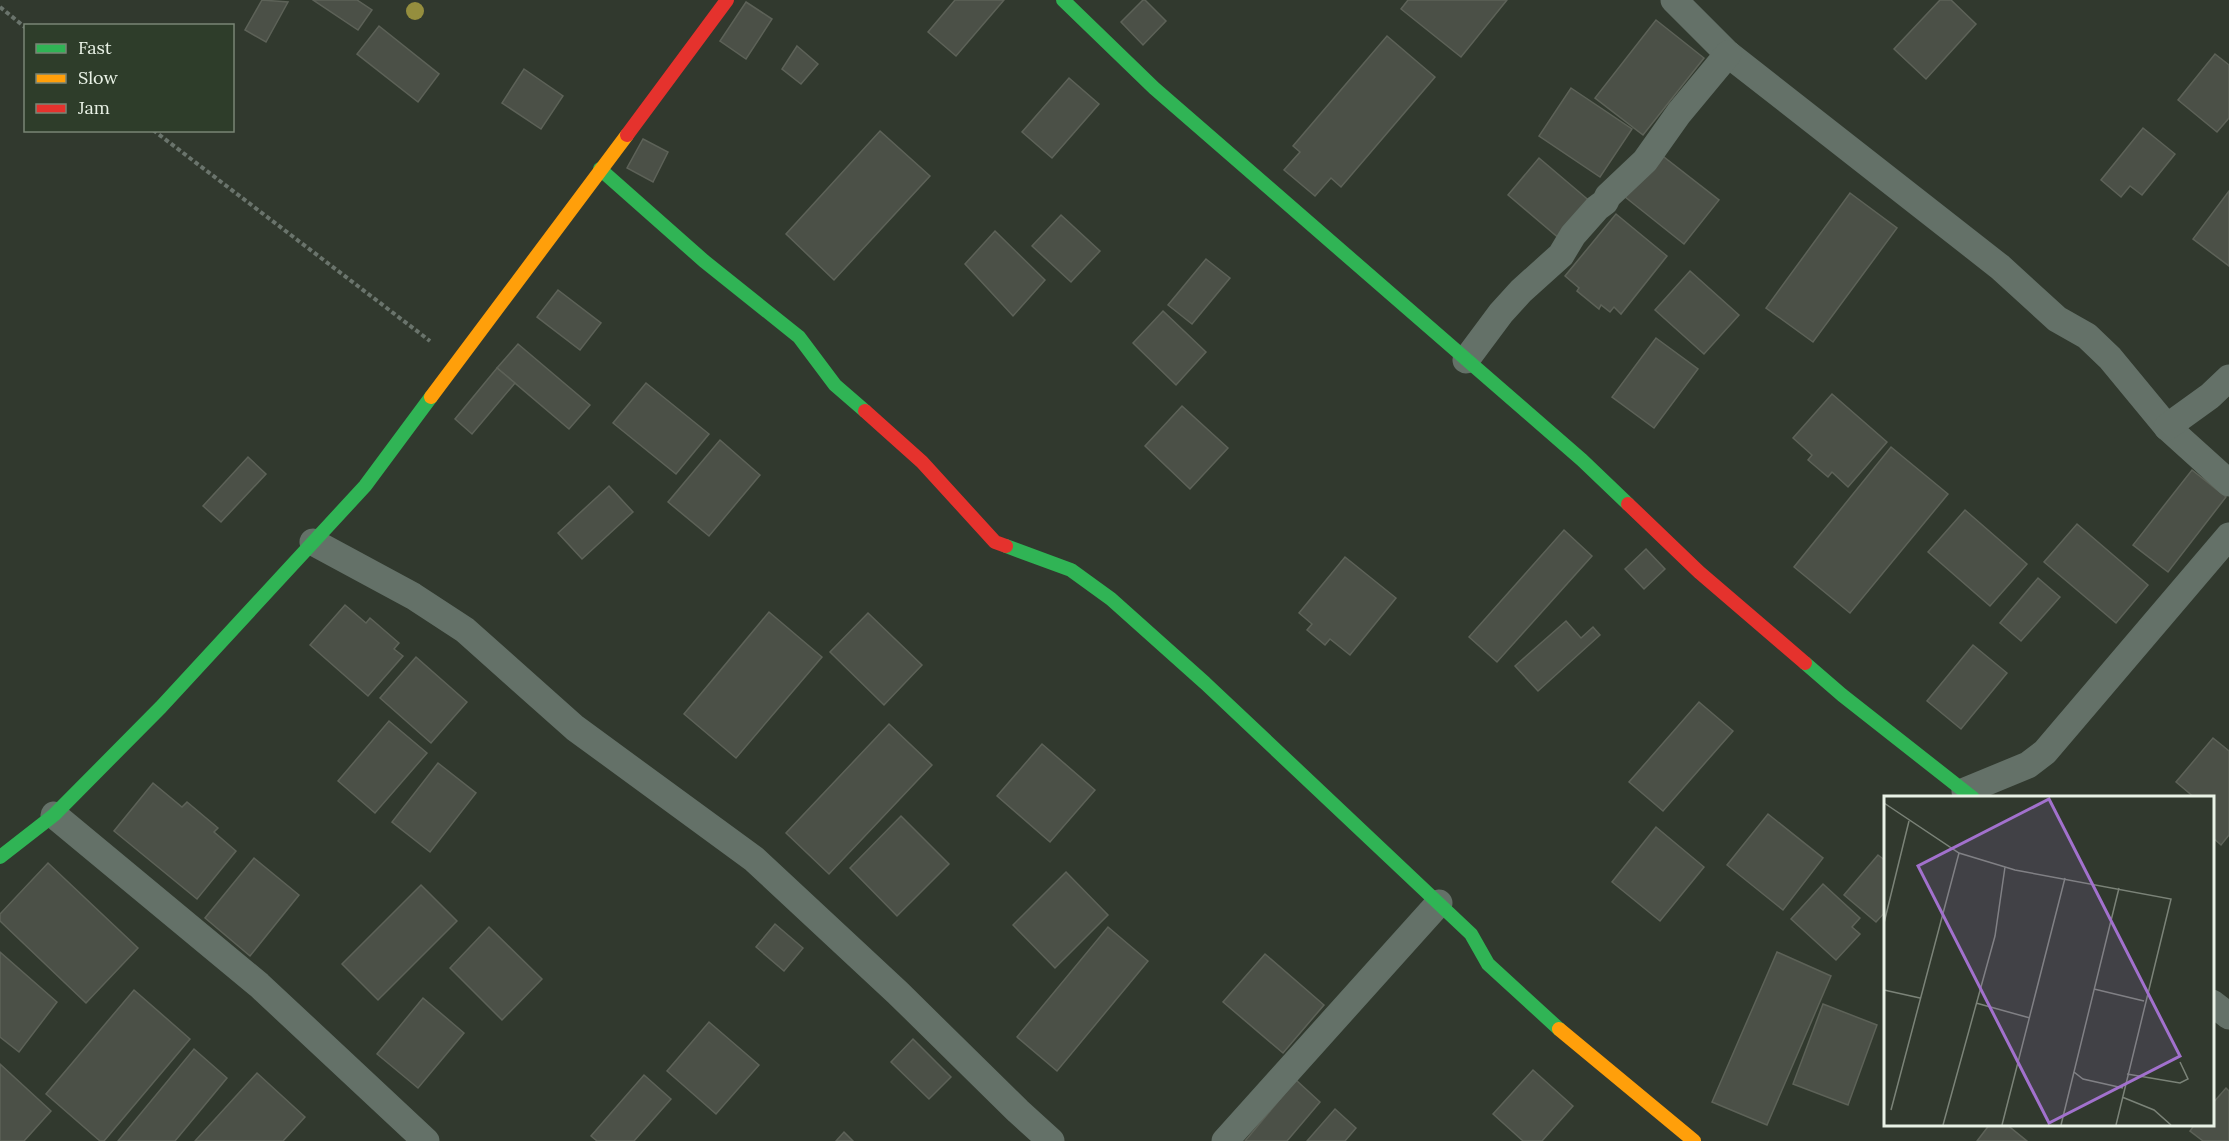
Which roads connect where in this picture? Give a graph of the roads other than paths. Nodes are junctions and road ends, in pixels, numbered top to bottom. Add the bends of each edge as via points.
1 (726, 0) edge
2 (1063, 0) edge
3 (1674, 0) edge
4 (1728, 54) junction
5 (600, 169) junction
6 (1466, 360) junction
7 (2229, 378) edge
8 (2167, 427) junction
9 (2229, 483) edge
10 (2229, 536) edge
11 (313, 542) junction
12 (1969, 794) edge
13 (54, 815) junction
14 (0, 857) edge
15 (1439, 903) junction
16 (2214, 1005) edge
17 (2229, 1017) edge
18 (426, 1141) edge
19 (1052, 1141) edge
20 (1225, 1141) edge
21 (1694, 1141) edge

1 - 5 street
2 - 6 street via 1154,88
3 - 4 street
4 - 6 street via 1645,161 1597,208 1561,255 1501,313
4 - 8 street via 2000,267 2058,319 2087,336
5 - 11 street via 365,486
5 - 15 street via 704,261 800,337 836,385 922,462 995,542 1071,570 1111,599
6 - 12 street via 1582,460 1708,580 1842,695
7 - 8 street
8 - 9 street
10 - 12 street via 2045,752 2028,765
11 - 13 street via 161,707
11 - 19 street via 413,596 465,630 575,728 754,859
13 - 14 street
13 - 18 street via 260,985
15 - 20 street
15 - 21 street via 1471,934 1488,964 1570,1040
16 - 17 street

